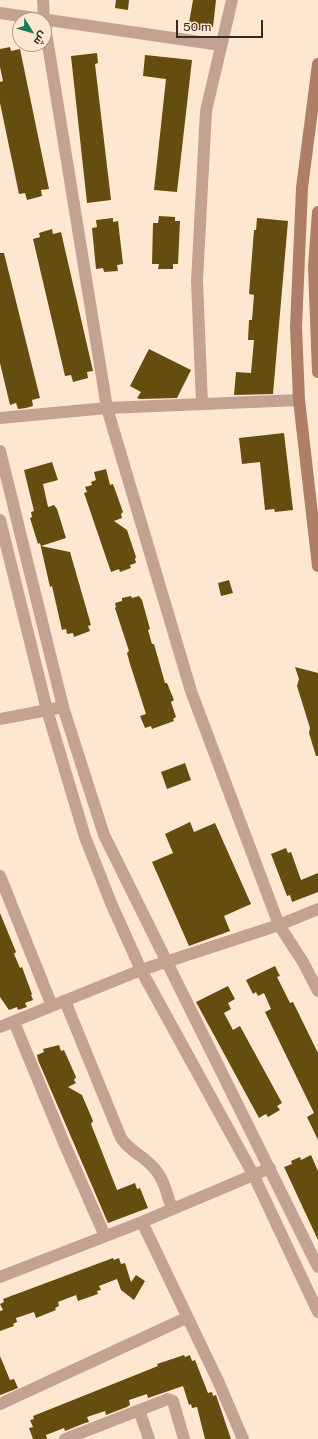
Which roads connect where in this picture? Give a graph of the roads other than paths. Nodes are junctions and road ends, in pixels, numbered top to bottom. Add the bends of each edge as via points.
1 (43, 0) edge
2 (232, 0) edge
3 (44, 12) edge
4 (0, 13) edge
5 (12, 15) edge
6 (52, 21) edge
7 (222, 45) junction
8 (49, 52) edge
9 (318, 64) edge
10 (318, 212) edge
11 (318, 372) edge
12 (299, 400) junction
13 (202, 404) junction
14 (107, 408) junction
15 (0, 418) edge
16 (0, 451) edge
17 (0, 520) edge
18 (318, 566) edge
19 (64, 707) junction
20 (47, 710) junction
21 (0, 719) edge
22 (0, 876) edge
23 (318, 909) edge
24 (279, 924) junction
25 (166, 960) junction
26 (141, 970) junction
27 (318, 991) edge
28 (65, 1001) junction
29 (52, 1006) junction
30 (14, 1022) junction
31 (0, 1027) edge
32 (270, 1168) junction
33 (253, 1174) junction
34 (172, 1209) junction
35 (142, 1222) junction
36 (105, 1236) junction
37 (318, 1267) edge
38 (0, 1277) edge
39 (318, 1312) edge
40 (186, 1318) junction
41 (0, 1404) edge
42 (139, 1410) junction
43 (65, 1439) edge
44 (149, 1439) edge
45 (184, 1439) edge
46 (243, 1439) edge

1 - 3 street
2 - 7 street
4 - 5 street
6 - 7 street
7 - 13 street via 206,111 197,281
8 - 14 street
9 - 12 main road via 302,188 296,327
10 - 11 main road via 314,267
12 - 13 street
12 - 18 main road
13 - 14 street
14 - 15 street
14 - 24 street via 191,691
16 - 19 street
17 - 20 street
19 - 20 street
19 - 25 street via 104,835
20 - 21 street
20 - 26 street via 86,837 110,903
22 - 29 street
23 - 24 street
24 - 25 street
24 - 27 street
25 - 26 street
25 - 32 street
26 - 28 street
26 - 33 street
28 - 29 street
28 - 34 street via 121,1138 127,1147 153,1166 165,1188
29 - 30 street
30 - 31 street
30 - 36 street
32 - 33 street
32 - 37 street
33 - 34 street
33 - 39 street
34 - 35 street
35 - 36 street
35 - 40 street
36 - 38 street
40 - 41 street
40 - 46 street via 219,1383
42 - 43 street
42 - 44 street
42 - 45 street via 165,1399 171,1400

